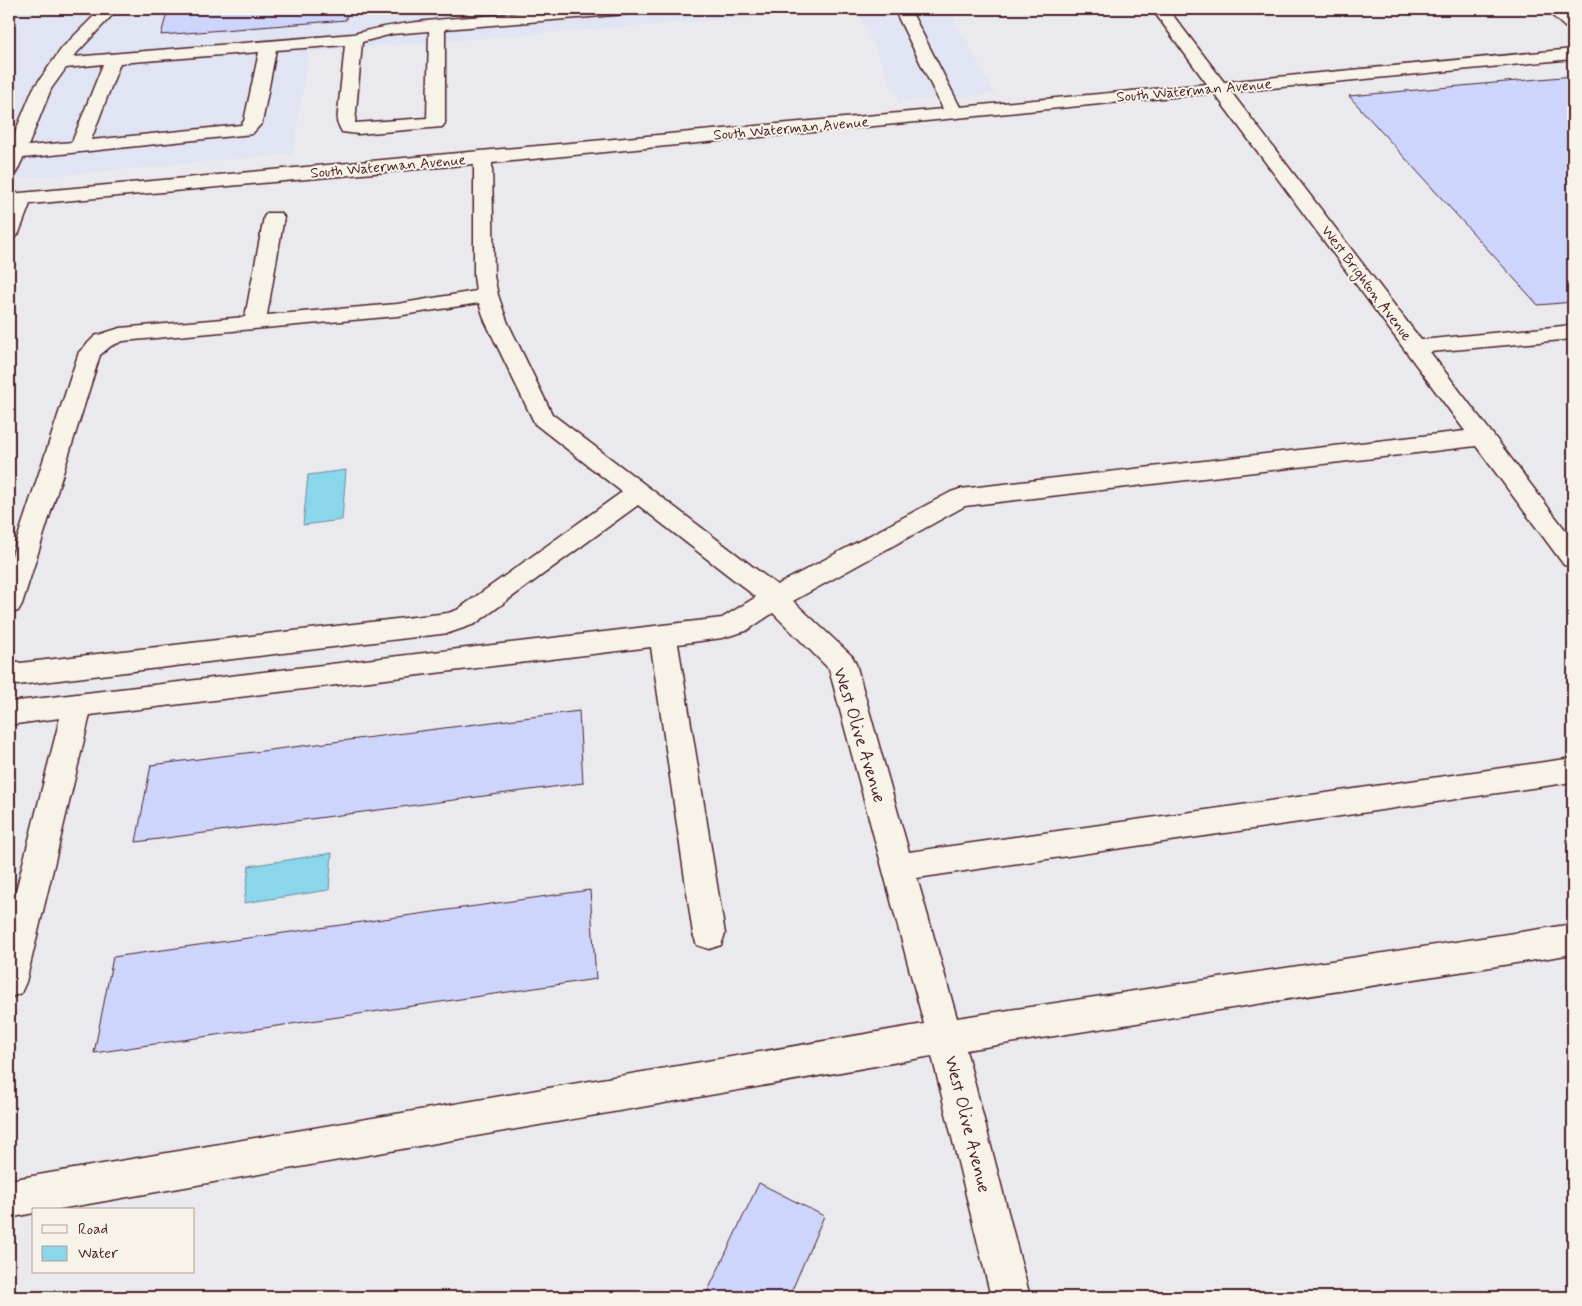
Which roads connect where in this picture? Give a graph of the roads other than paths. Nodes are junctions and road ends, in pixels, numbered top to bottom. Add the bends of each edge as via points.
1 (110, 9) edge
2 (626, 9) edge
3 (902, 9) edge
4 (1160, 9) edge
5 (1552, 9) edge
6 (436, 24) junction
7 (1573, 26) edge
8 (354, 39) junction
9 (268, 46) junction
10 (1573, 54) edge
11 (114, 58) junction
12 (59, 63) junction
13 (1220, 88) junction
14 (954, 113) junction
15 (436, 123) junction
16 (79, 147) junction
17 (483, 158) junction
18 (12, 161) edge
19 (434, 162) junction
20 (16, 199) edge
21 (274, 217) dead end
22 (9, 233) edge
23 (488, 295) junction
24 (255, 322) junction
25 (1573, 332) edge
26 (1415, 347) junction
27 (1483, 437) junction
28 (639, 492) junction
29 (1573, 558) edge
30 (774, 599) junction
31 (9, 604) edge
32 (663, 635) junction
33 (9, 670) edge
34 (78, 705) junction
35 (9, 713) edge
36 (1573, 770) edge
37 (898, 867) junction
38 (709, 934) dead end
39 (1573, 939) edge
40 (9, 982) edge
41 (946, 1037) junction
42 (9, 1199) edge
43 (1011, 1297) edge

1 - 12 street
2 - 6 street
3 - 14 street
4 - 13 street, West Brighton Avenue
5 - 7 street
6 - 8 street via 391,29
6 - 15 street
8 - 9 street
8 - 15 street via 348,128
9 - 11 street
9 - 16 street via 253,123 246,130
10 - 13 street, South Waterman Avenue
11 - 12 street
11 - 16 street
12 - 18 street via 42,89
13 - 14 street, South Waterman Avenue
13 - 26 street, West Brighton Avenue
14 - 17 street, South Waterman Avenue
15 - 19 street
16 - 18 street
17 - 19 street, South Waterman Avenue
17 - 23 street, West Olive Avenue via 484,276
19 - 20 street, South Waterman Avenue
20 - 22 street
21 - 24 street
23 - 24 street via 397,310
23 - 28 street, West Olive Avenue via 496,321 543,419
24 - 31 street via 120,335 103,341 90,352
25 - 26 street
26 - 27 street, West Brighton Avenue
27 - 29 street, West Brighton Avenue
27 - 30 street via 960,498
28 - 30 street, West Olive Avenue
28 - 33 street via 466,617 449,622 18,674
30 - 32 street via 736,624
30 - 37 street, West Olive Avenue via 842,664
32 - 34 street
32 - 38 street
34 - 35 street
34 - 40 street
36 - 37 street
37 - 41 street, West Olive Avenue
39 - 41 street
41 - 42 street
41 - 43 street, West Olive Avenue

